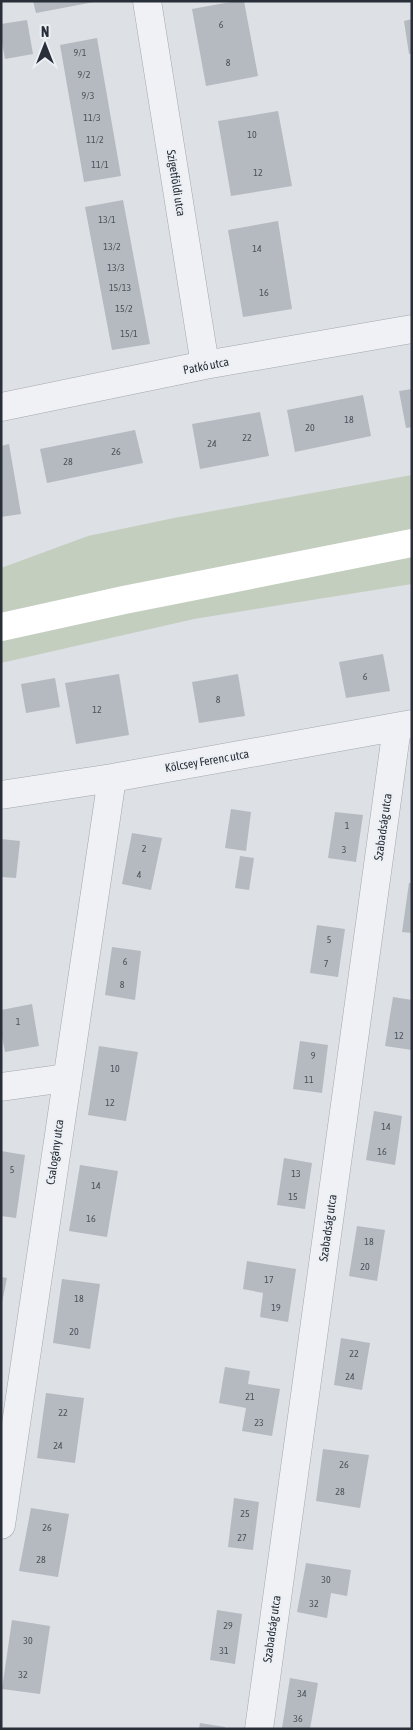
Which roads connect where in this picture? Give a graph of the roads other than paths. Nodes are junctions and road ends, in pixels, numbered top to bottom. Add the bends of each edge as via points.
1 (147, 1) edge
2 (412, 329) edge
3 (205, 365) junction
4 (1, 407) edge
5 (412, 543) edge
6 (1, 628) edge
7 (404, 725) edge
8 (112, 778) junction
9 (1, 795) edge
10 (66, 1078) junction
11 (1, 1087) edge
12 (1, 1526) edge
13 (259, 1729) edge

1 - 3 street, Szigetföldi utca
2 - 3 street, Patkó utca
3 - 4 street, Patkó utca
5 - 6 main road via 124,600
7 - 8 street, Kölcsey Ferenc utca
7 - 13 street, Szabadság utca
8 - 9 street, Kölcsey Ferenc utca
8 - 10 street, Csalogány utca
10 - 11 street
10 - 12 street, Csalogány utca

